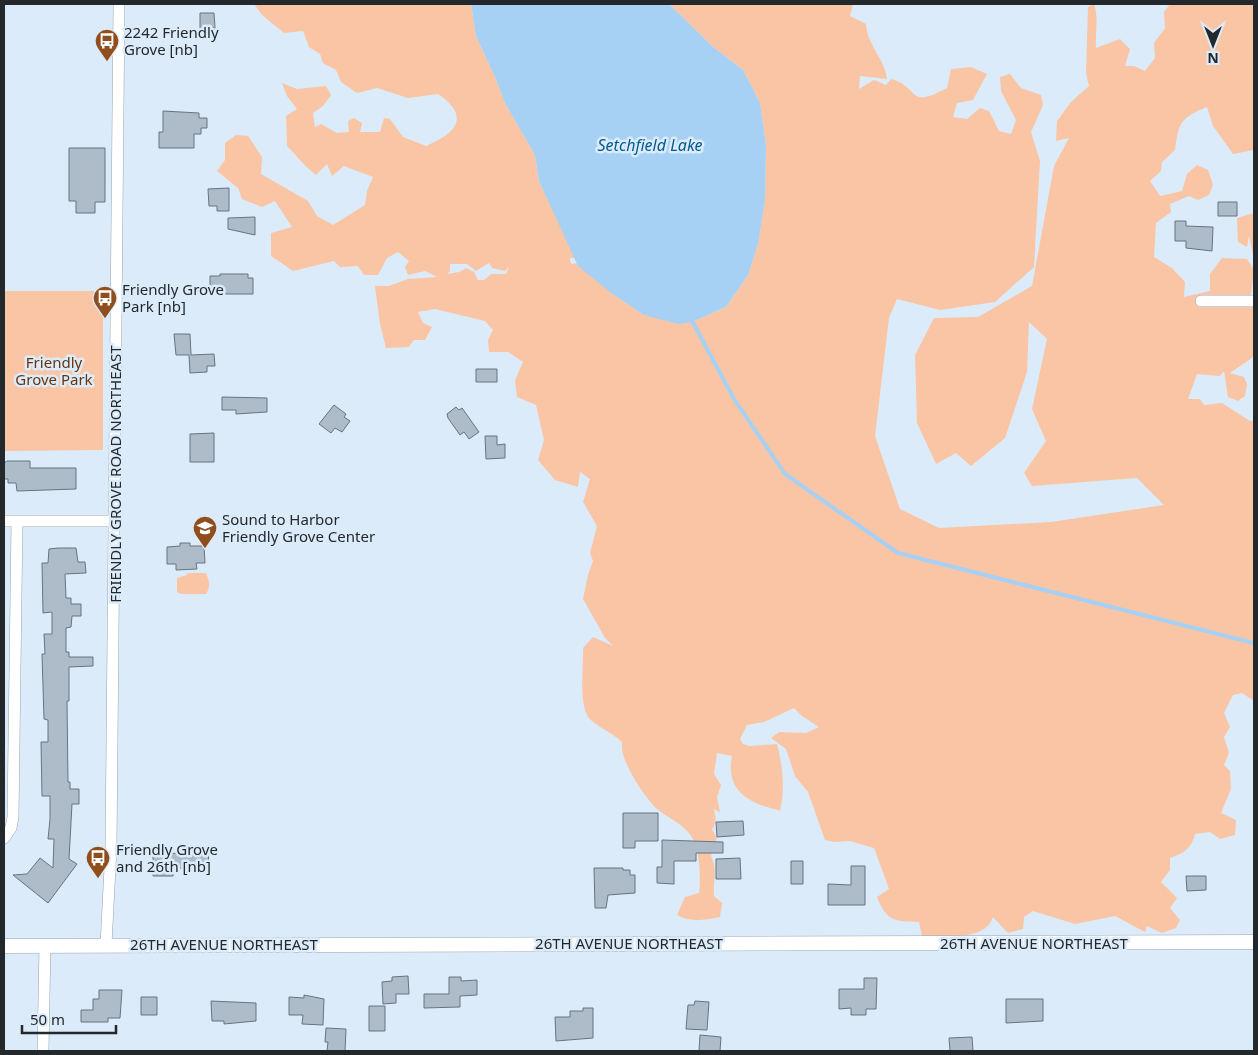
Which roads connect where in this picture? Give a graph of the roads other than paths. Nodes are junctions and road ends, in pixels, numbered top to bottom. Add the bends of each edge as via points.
1 (119, 4) edge
2 (1201, 301) dead end
3 (1254, 301) edge
4 (17, 521) junction
5 (114, 521) junction
6 (4, 522) edge
7 (4, 838) edge
8 (1254, 942) edge
9 (45, 945) junction
10 (106, 945) junction
11 (4, 946) edge
12 (43, 1051) edge

1 - 5 street, FRIENDLY GROVE ROAD NORTHEAST
2 - 3 street
4 - 5 street
4 - 6 street
4 - 7 street via 13,817
5 - 10 street, FRIENDLY GROVE ROAD NORTHEAST via 111,848
8 - 10 street, 26TH AVENUE NORTHEAST
9 - 10 street, 26TH AVENUE NORTHEAST
9 - 11 street, 26TH AVENUE NORTHEAST
9 - 12 street

